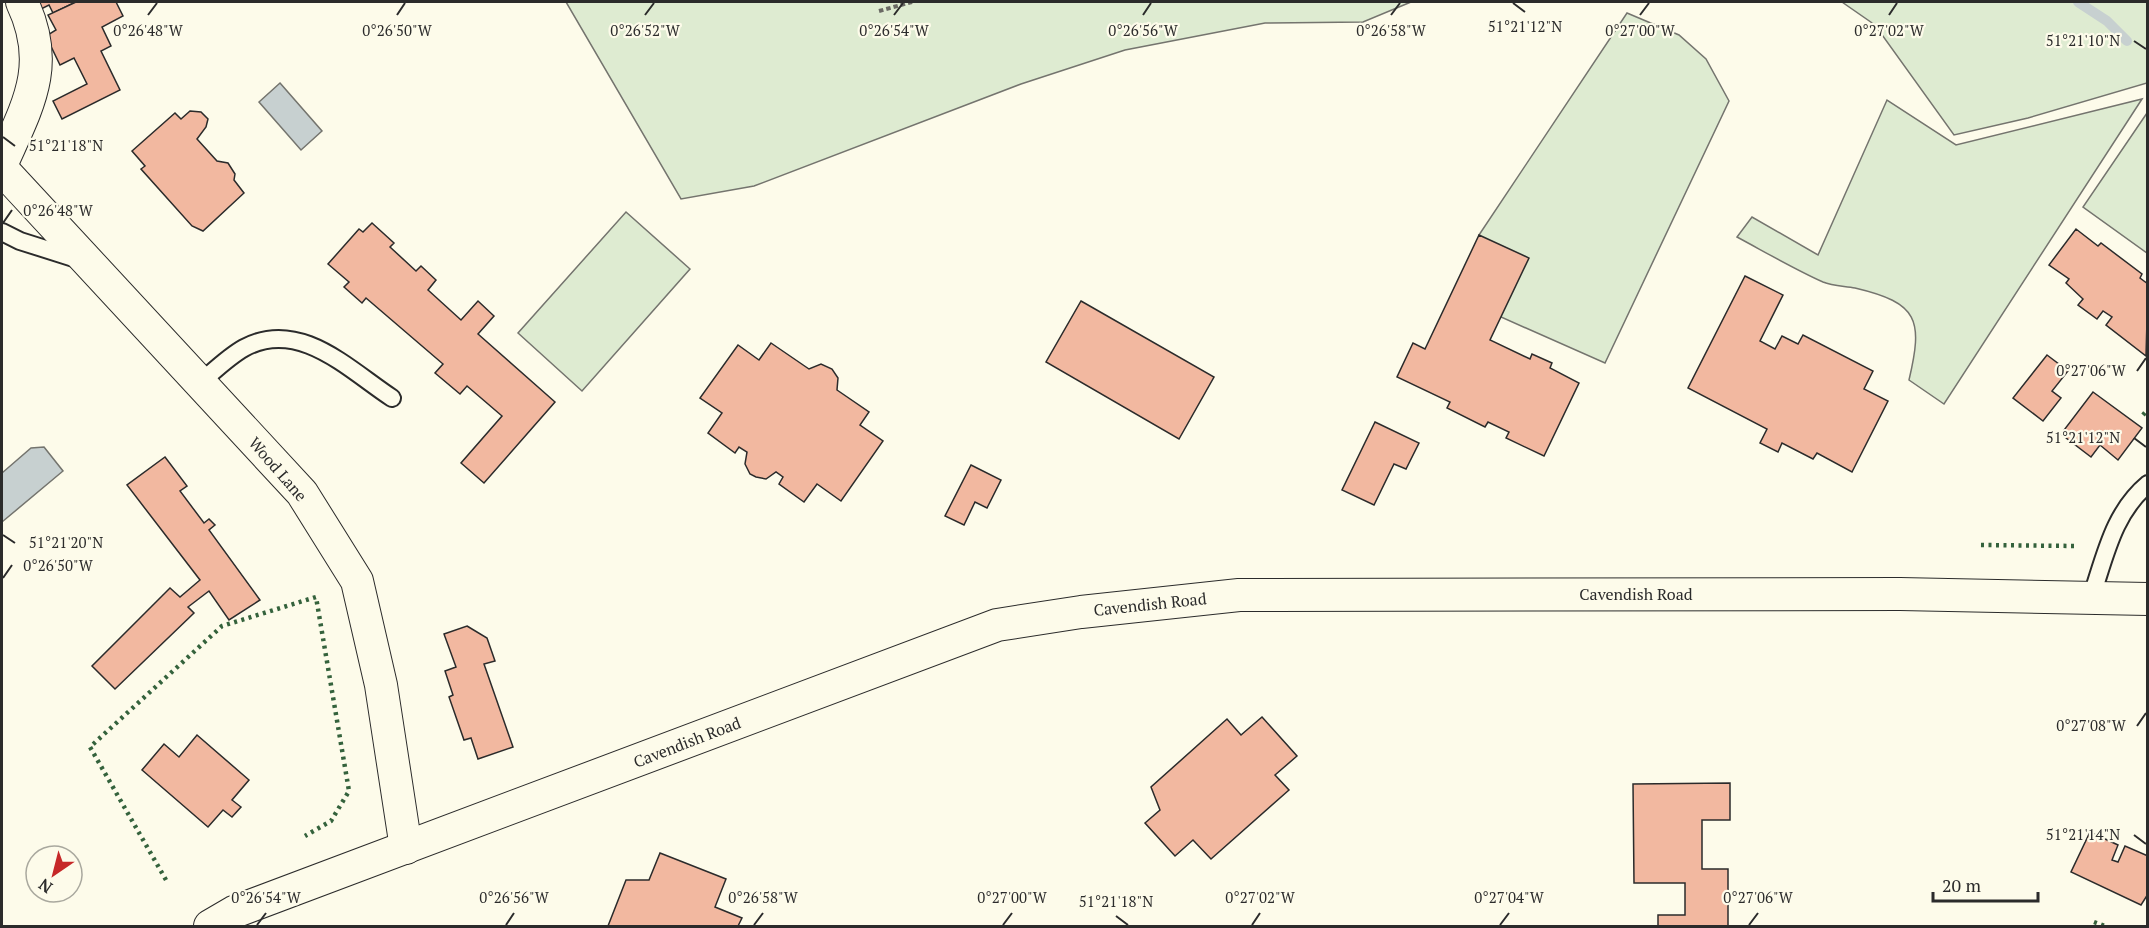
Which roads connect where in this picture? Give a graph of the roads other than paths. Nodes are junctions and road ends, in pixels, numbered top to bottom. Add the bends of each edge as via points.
1 (22, 2) edge
2 (2, 163) edge
3 (2, 169) edge
4 (2, 231) edge
5 (89, 263) junction
6 (200, 382) junction
7 (392, 398) dead end
8 (2148, 484) edge
9 (2091, 597) junction
10 (2148, 599) edge
11 (406, 848) junction
12 (210, 927) edge

1 - 2 street via 30,18 38,72 27,108
3 - 5 street, Wood Lane
4 - 5 lane via 20,241
5 - 6 street, Wood Lane
6 - 7 lane via 246,347 276,338 309,343
6 - 11 street, Wood Lane via 302,493 357,581 381,684
8 - 9 lane via 2124,508
9 - 10 street, Cavendish Road
9 - 11 street, Cavendish Road via 1239,595 1081,612 997,625
11 - 12 street, Cavendish Road via 234,912

